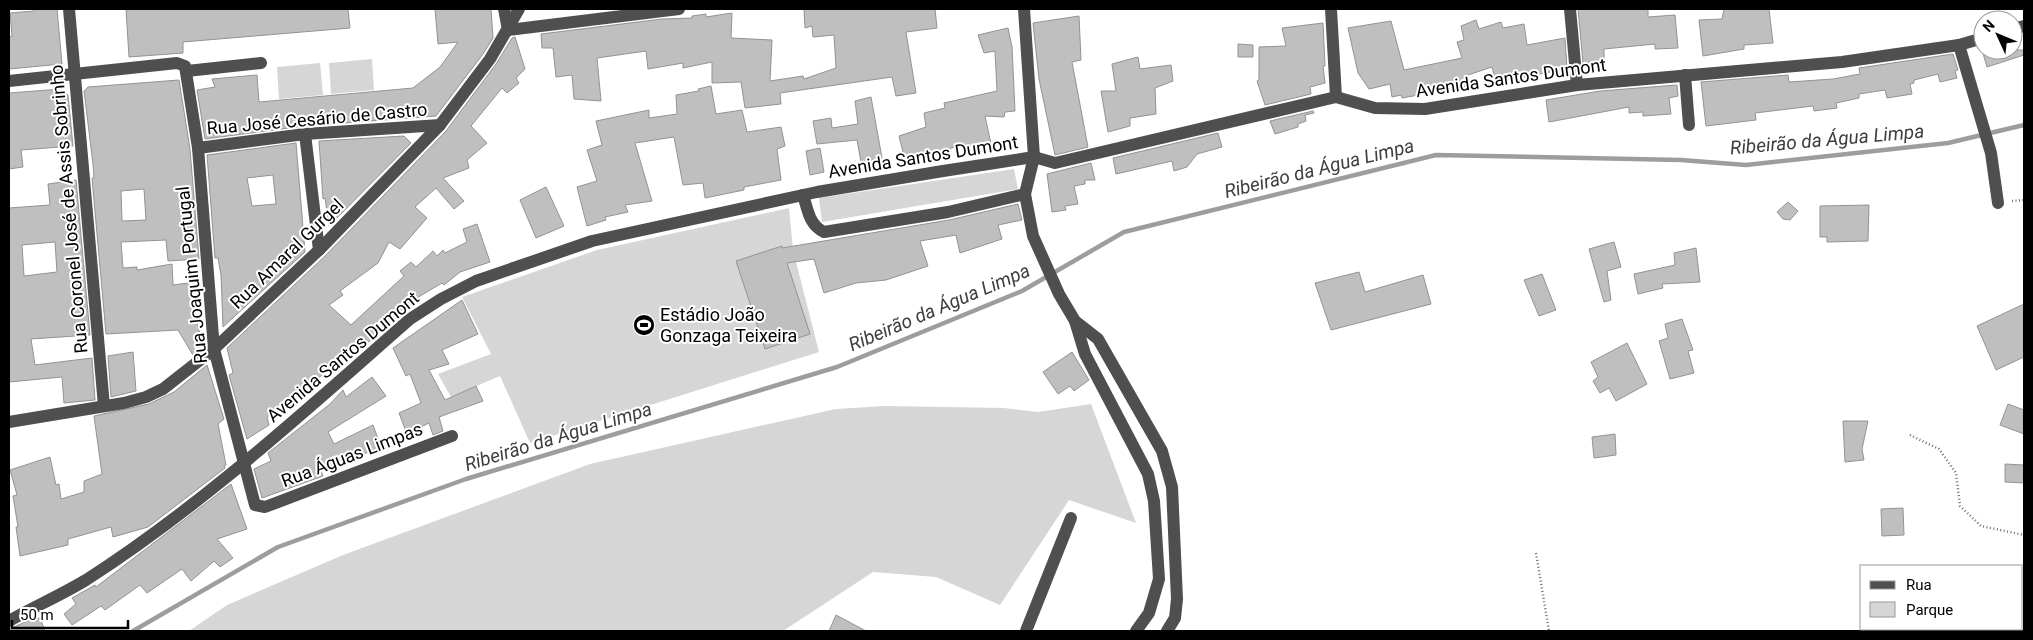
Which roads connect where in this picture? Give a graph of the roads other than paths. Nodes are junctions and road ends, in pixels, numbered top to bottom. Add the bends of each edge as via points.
1 (69, 9) edge
2 (504, 9) edge
3 (519, 9) edge
4 (679, 9) edge
5 (1024, 9) edge
6 (1331, 9) edge
7 (1570, 9) edge
8 (508, 30) junction
9 (1973, 41) edge
10 (1959, 45) junction
11 (260, 63) dead end
12 (182, 67) junction
13 (75, 73) junction
14 (1685, 75) junction
15 (9, 81) edge
16 (1578, 86) junction
17 (1336, 97) junction
18 (440, 124) junction
19 (1689, 125) dead end
20 (305, 134) junction
21 (198, 148) junction
22 (1034, 157) junction
23 (1025, 194) junction
24 (803, 195) junction
25 (1998, 203) dead end
26 (319, 250) junction
27 (1075, 321) junction
28 (214, 349) junction
29 (104, 406) junction
30 (9, 422) edge
31 (452, 436) dead end
32 (243, 465) junction
33 (265, 507) joint
34 (1072, 518) dead end
35 (9, 621) edge
36 (1026, 631) edge
37 (1136, 631) edge
38 (1167, 631) edge

1 - 13 street, Rua Coronel José de Assis Sobrinho
2 - 8 street
3 - 8 street, Rua Amaral Gurgel
4 - 8 street
5 - 22 street
6 - 17 street
7 - 16 street
8 - 18 street, Rua Amaral Gurgel
9 - 10 street, Avenida Santos Dumont
10 - 14 street, Avenida Santos Dumont via 1842,62
10 - 25 street via 1991,153
11 - 12 street
12 - 13 street
12 - 21 street, Rua Joaquim Portugal
13 - 15 street
13 - 29 street, Rua Coronel José de Assis Sobrinho
14 - 16 street, Avenida Santos Dumont
14 - 19 street
16 - 17 street, Avenida Santos Dumont via 1425,109 1375,108
17 - 22 street, Avenida Santos Dumont via 1055,163
18 - 20 street, Rua José Cesário de Castro
18 - 26 street, Rua Amaral Gurgel
20 - 21 street, Rua José Cesário de Castro
20 - 26 street
21 - 28 street, Rua Joaquim Portugal
22 - 23 street
22 - 24 street, Avenida Santos Dumont
23 - 24 street via 948,212 824,232 816,229 810,220
23 - 27 street via 1033,236
24 - 32 street, Avenida Santos Dumont via 592,241 476,281 441,298 410,319
26 - 28 street, Rua Amaral Gurgel
27 - 37 street via 1085,354 1148,474 1154,500 1160,578 1149,612
27 - 38 street via 1098,339 1162,451 1172,487 1177,599 1175,618
28 - 29 street, Rua Amaral Gurgel via 163,388 124,403
28 - 32 street, Rua Joaquim Portugal
29 - 30 street, Rua Amaral Gurgel
31 - 33 street, Rua Águas Limpas
32 - 33 street, Rua Joaquim Portugal via 255,506
32 - 35 street, Avenida Santos Dumont via 84,580
34 - 36 street

